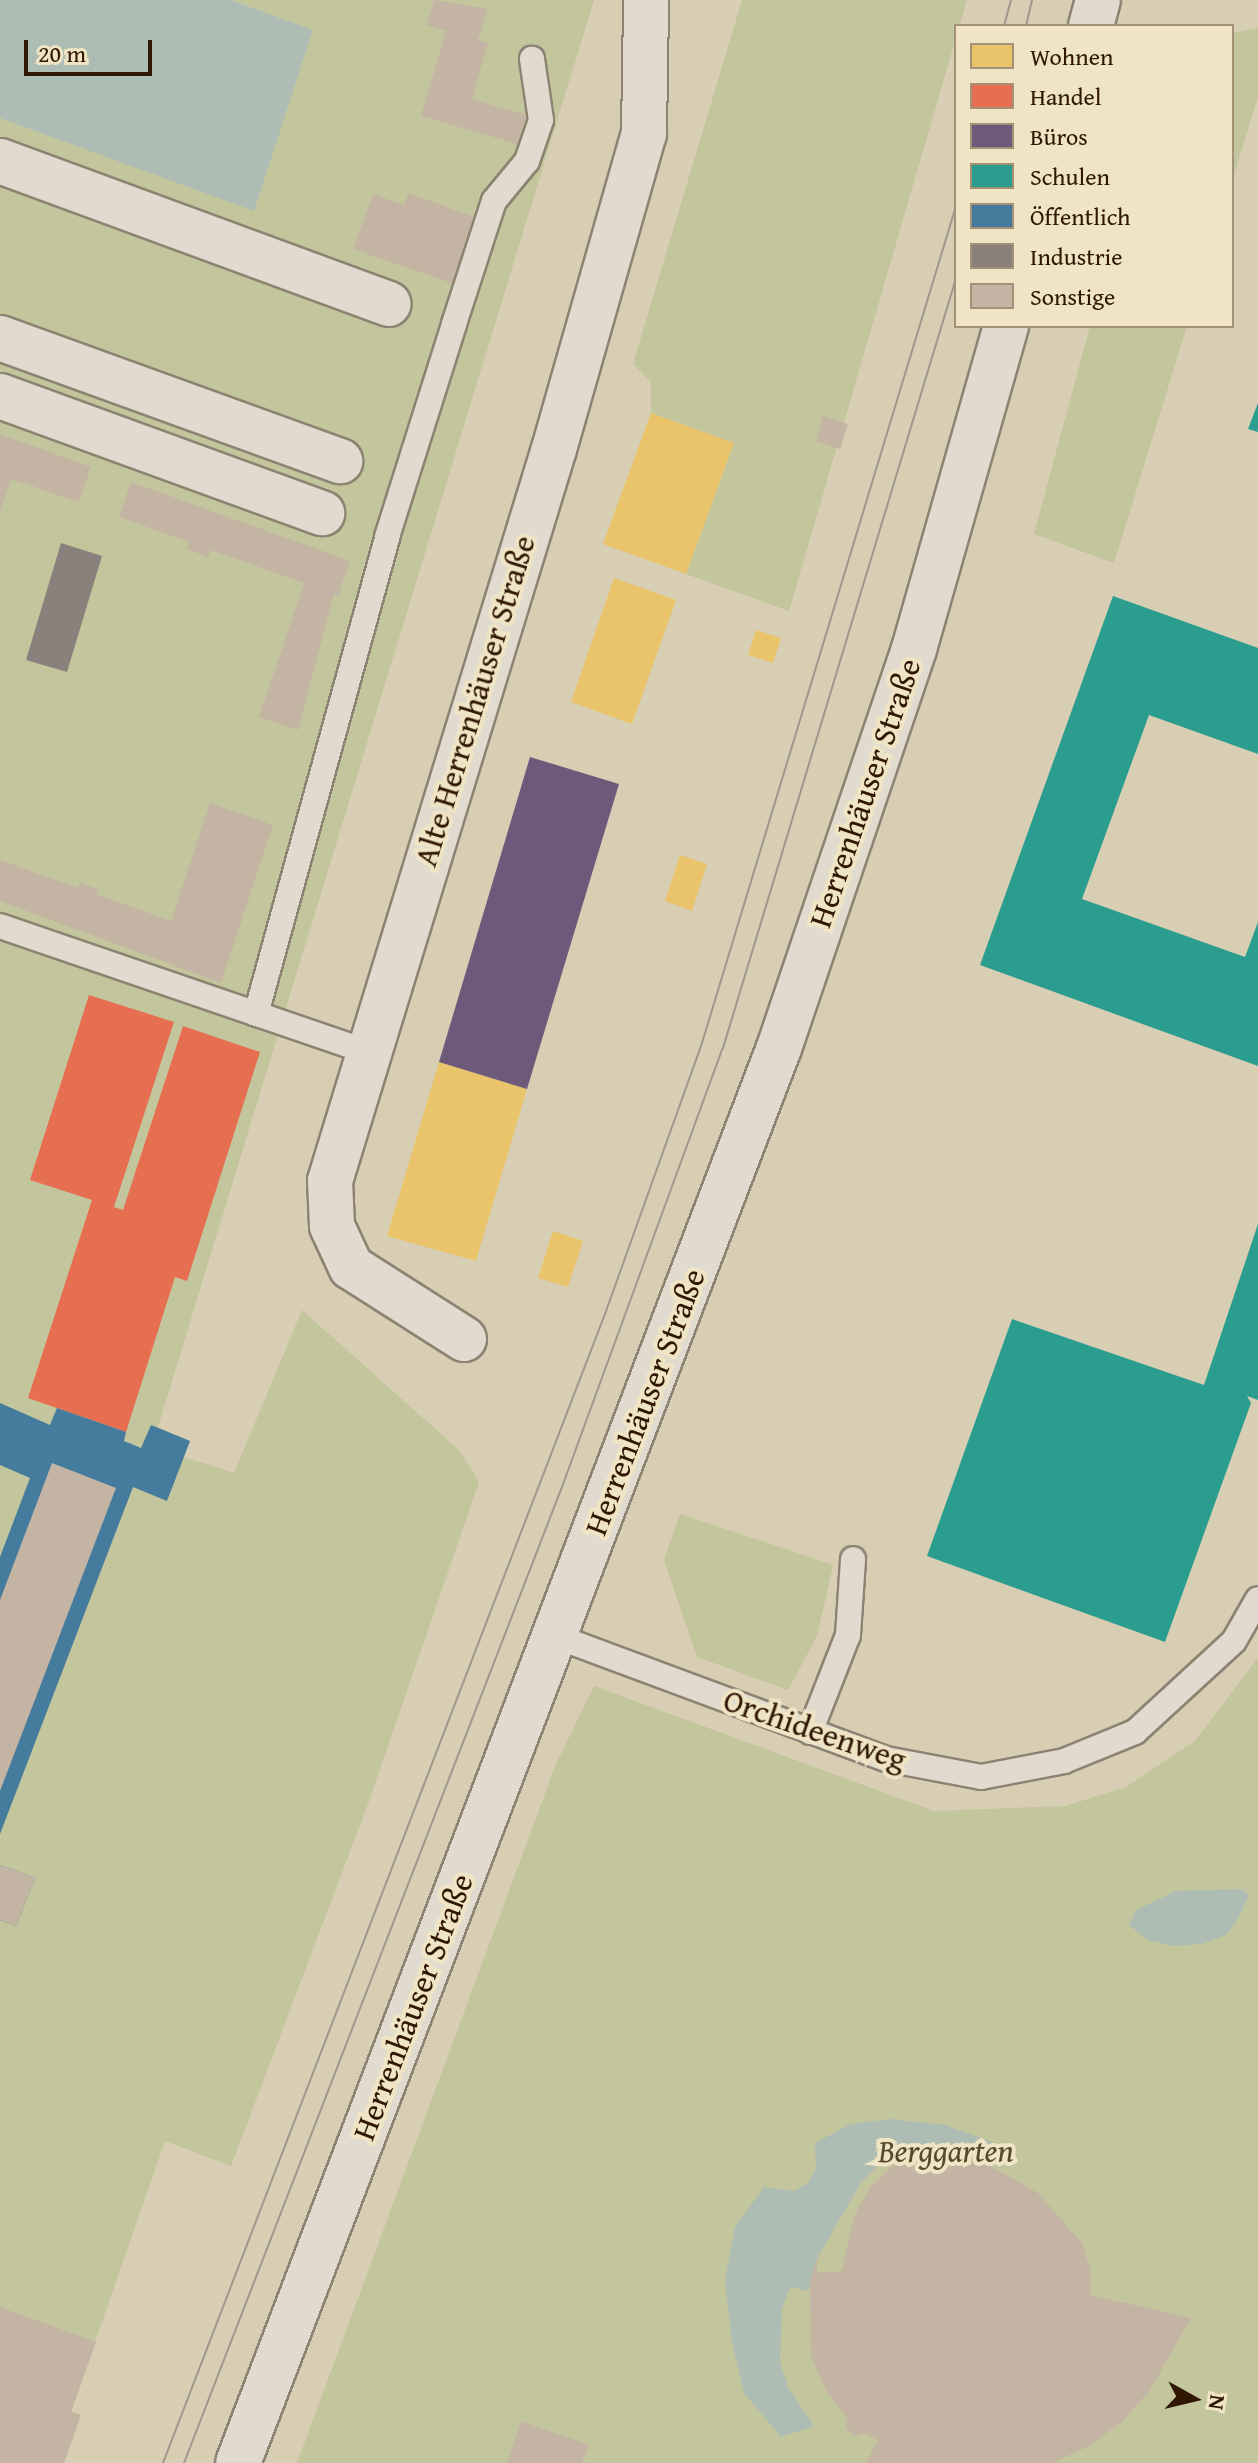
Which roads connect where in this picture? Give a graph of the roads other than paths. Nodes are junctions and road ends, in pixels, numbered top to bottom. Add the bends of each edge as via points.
1 (646, 0) edge
2 (1098, 0) edge
3 (1092, 24) edge
4 (532, 59) dead end
5 (0, 161) edge
6 (389, 304) dead end
7 (1005, 328) edge
8 (0, 338) edge
9 (0, 396) edge
10 (340, 461) dead end
11 (322, 513) dead end
12 (0, 926) edge
13 (256, 1014) junction
14 (366, 1051) junction
15 (464, 1339) dead end
16 (853, 1559) dead end
17 (1258, 1599) edge
18 (555, 1636) junction
19 (810, 1732) junction
20 (238, 2463) edge

1 - 14 street, Alte Herrenhäuser Straße via 644,134 554,449
2 - 3 street
4 - 13 lane via 541,97 538,132 527,161 494,201 458,312 387,537
5 - 6 street
7 - 18 street, Herrenhäuser Straße via 914,649 789,1019
8 - 10 street
9 - 11 street
12 - 13 lane
13 - 14 lane
14 - 15 street, Alte Herrenhäuser Straße via 330,1181 332,1226 351,1267
16 - 19 lane via 848,1635
17 - 19 lane, Orchideenweg via 1234,1641 1173,1702 1135,1732 1064,1761 981,1777 886,1759
18 - 19 lane, Orchideenweg
18 - 20 street, Herrenhäuser Straße

